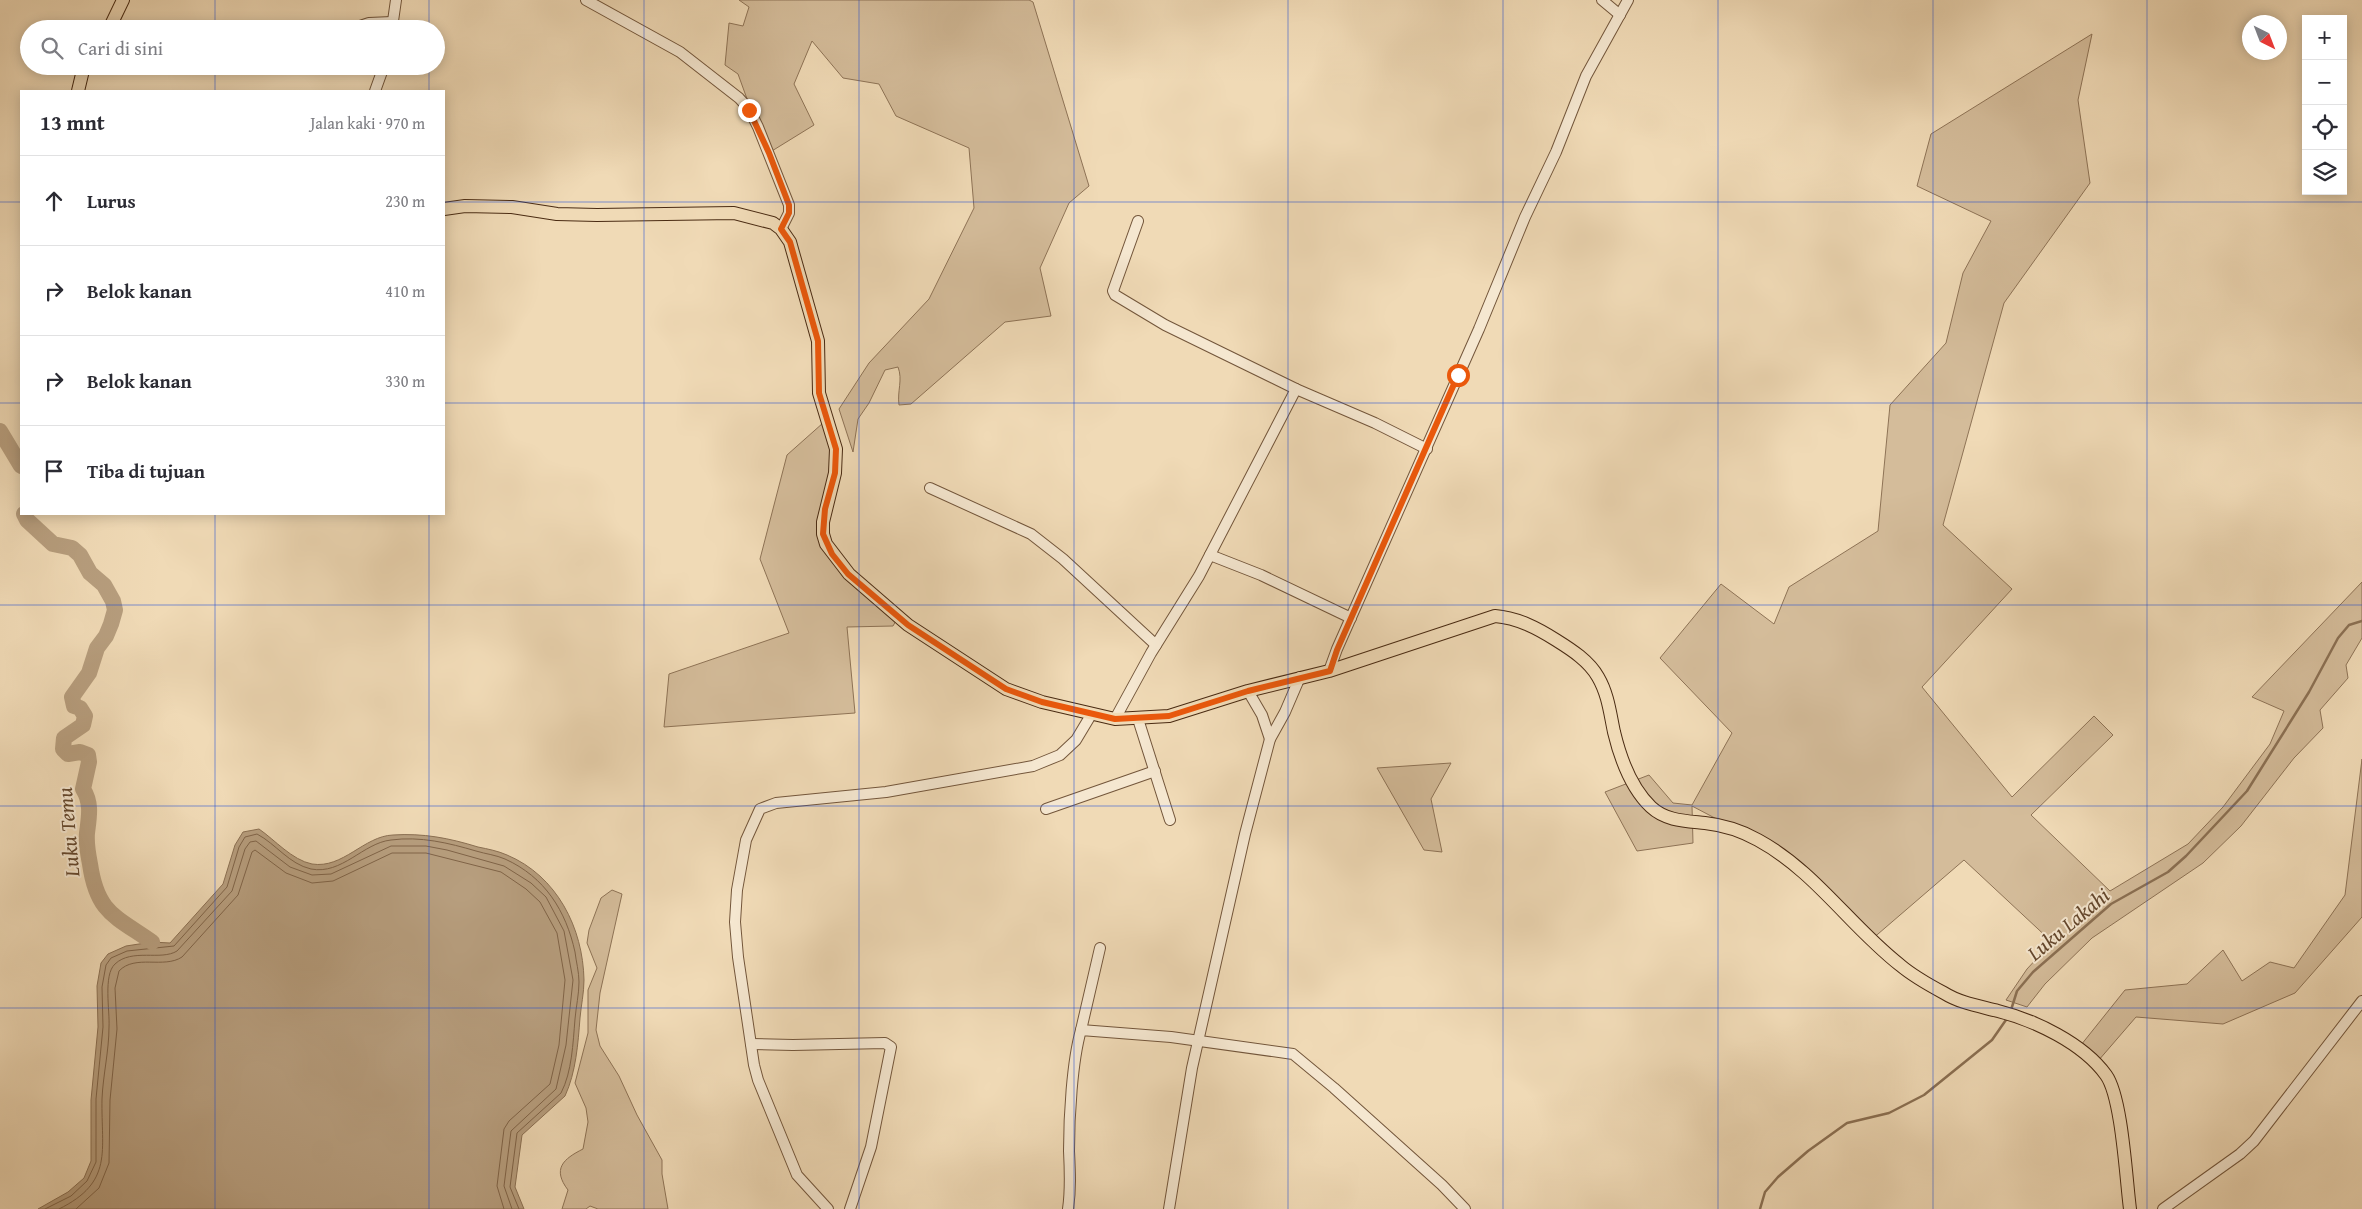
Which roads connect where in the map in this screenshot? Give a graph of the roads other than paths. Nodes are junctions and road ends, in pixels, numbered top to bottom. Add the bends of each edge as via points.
1 (123, 0) edge
2 (396, 0) edge
3 (586, 0) edge
4 (1602, 0) edge
5 (1628, 0) edge
6 (1620, 15) junction
7 (113, 20) edge
8 (393, 20) edge
9 (82, 75) edge
10 (381, 75) edge
11 (78, 90) edge
12 (376, 90) edge
13 (445, 209) edge
14 (1138, 221) dead end
15 (781, 229) junction
16 (1296, 389) junction
17 (1427, 449) junction
18 (930, 488) dead end
19 (1210, 555) junction
20 (1351, 618) junction
21 (1156, 645) junction
22 (1330, 671) junction
23 (1300, 677) junction
24 (1248, 691) junction
25 (1091, 715) junction
26 (1115, 719) junction
27 (1138, 719) junction
28 (1270, 739) junction
29 (1155, 771) junction
30 (1046, 809) dead end
31 (1170, 820) dead end
32 (1100, 948) dead end
33 (2362, 1001) edge
34 (1081, 1030) junction
35 (1198, 1040) junction
36 (751, 1044) junction
37 (828, 1209) edge
38 (850, 1209) edge
39 (1068, 1209) edge
40 (1169, 1209) edge
41 (1465, 1209) edge
42 (2130, 1209) edge
43 (2163, 1209) edge

1 - 7 main road
2 - 8 street
3 - 15 street via 680,52 722,83 749,110 789,205 789,213
4 - 6 street
5 - 6 street
6 - 17 street via 1586,76
9 - 11 main road
10 - 12 street
13 - 15 main road via 512,207 557,214 597,215 734,213 772,223
14 - 16 street via 1113,291 1115,296 1165,325
15 - 25 main road via 790,242 818,341 819,393 836,449 835,473 823,522 823,534 832,554 848,574 908,625 984,676 1033,699
16 - 17 street
16 - 19 street
17 - 20 street
18 - 21 street via 1031,534 1063,559
19 - 20 street via 1278,582
19 - 21 street
20 - 22 street
21 - 26 street
22 - 23 main road
22 - 42 main road via 1495,616 1528,624 1574,651 1598,676 1628,774 1651,807 1673,819 1726,827 1766,845 1811,879 1900,965 1948,996 2020,1017 2067,1040 2092,1060 2109,1080 2117,1105
23 - 24 main road
23 - 28 street
24 - 27 main road via 1169,716
24 - 28 street via 1262,715
25 - 26 main road
25 - 36 street via 1076,740 1065,750 1033,766 886,792 776,803 760,809 746,840 739,867 735,922
26 - 27 main road
27 - 29 street
28 - 35 street
29 - 30 street
29 - 31 street
32 - 34 street
33 - 43 street via 2254,1141
34 - 35 street
34 - 39 street via 1071,1118
35 - 40 street
35 - 41 street via 1286,1052 1300,1057 1442,1184
36 - 37 street via 758,1080 794,1168 801,1181
36 - 38 street via 885,1043 891,1047 871,1147

